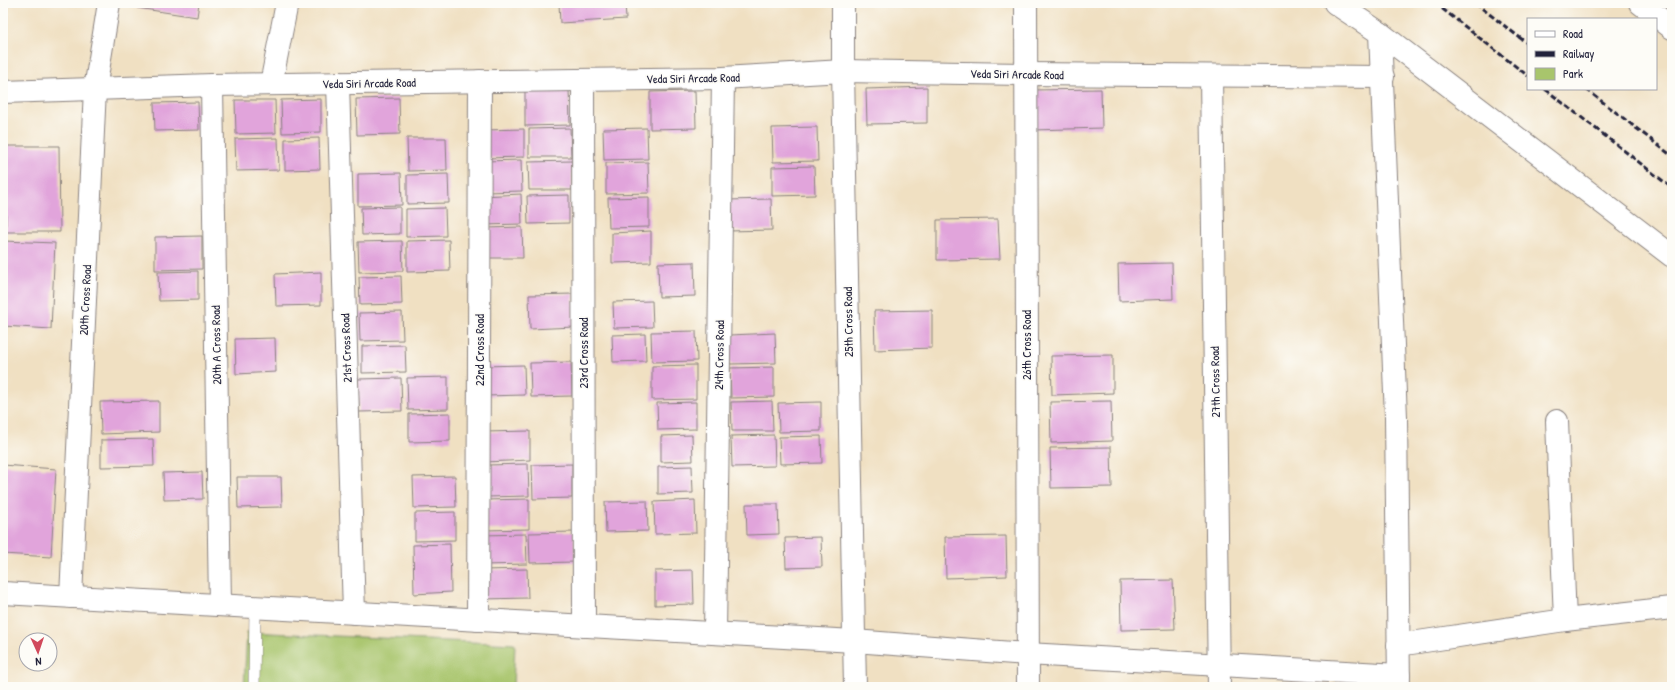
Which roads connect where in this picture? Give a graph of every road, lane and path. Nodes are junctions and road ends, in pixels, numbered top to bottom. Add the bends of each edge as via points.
1 (109, 3) edge
2 (287, 3) edge
3 (843, 3) edge
4 (1026, 3) edge
5 (1335, 3) edge
6 (1640, 3) edge
7 (1672, 28) edge
8 (1380, 33) junction
9 (843, 71) junction
10 (1026, 74) junction
11 (1211, 76) junction
12 (1383, 77) junction
13 (723, 78) junction
14 (583, 80) junction
15 (480, 81) junction
16 (338, 83) junction
17 (270, 84) junction
18 (212, 85) junction
19 (94, 89) junction
20 (3, 92) edge
21 (1672, 256) edge
22 (1557, 421) dead end
23 (3, 593) edge
24 (71, 597) junction
25 (220, 605) junction
26 (255, 607) junction
27 (1672, 608) edge
28 (354, 613) junction
29 (478, 620) junction
30 (1565, 620) junction
31 (584, 626) junction
32 (715, 633) junction
33 (854, 640) junction
34 (1398, 645) junction
35 (1027, 654) junction
36 (1219, 664) junction
37 (1399, 681) edge
38 (254, 687) edge
39 (855, 687) edge
40 (1028, 687) edge
41 (1219, 687) edge

1 - 19 street, 20th Cross Road
2 - 17 street
3 - 9 street, 25th Cross Road
4 - 10 street, 26th Cross Road
5 - 8 street
6 - 7 street
8 - 12 street
8 - 21 street
9 - 10 street, Veda Siri Arcade Road
9 - 13 street, Veda Siri Arcade Road
9 - 33 street, 25th Cross Road
10 - 11 street, Veda Siri Arcade Road
10 - 35 street, 26th Cross Road
11 - 12 street, Veda Siri Arcade Road
11 - 36 street, 27th Cross Road
12 - 34 street via 1396,417
13 - 14 street, Veda Siri Arcade Road
13 - 32 street, 24th Cross Road
14 - 15 street, Veda Siri Arcade Road
14 - 31 street, 23rd Cross Road
15 - 16 street, Veda Siri Arcade Road
15 - 29 street, 22nd Cross Road
16 - 17 street, Veda Siri Arcade Road
16 - 28 street, 21st Cross Road
17 - 18 street, Veda Siri Arcade Road
18 - 19 street, Veda Siri Arcade Road
18 - 25 street, 20th A Cross Road
19 - 20 street, Veda Siri Arcade Road
19 - 24 street, 20th Cross Road
22 - 30 street
23 - 24 street
24 - 25 street
25 - 26 street
26 - 28 street
26 - 38 lane
27 - 30 street
28 - 29 street
29 - 31 street
30 - 34 street
31 - 32 street
32 - 33 street
33 - 35 street
33 - 39 street, 25th Cross Road
34 - 37 street
35 - 36 street
35 - 40 street, 26th Cross Road
36 - 37 street
36 - 41 street, 27th Cross Road

